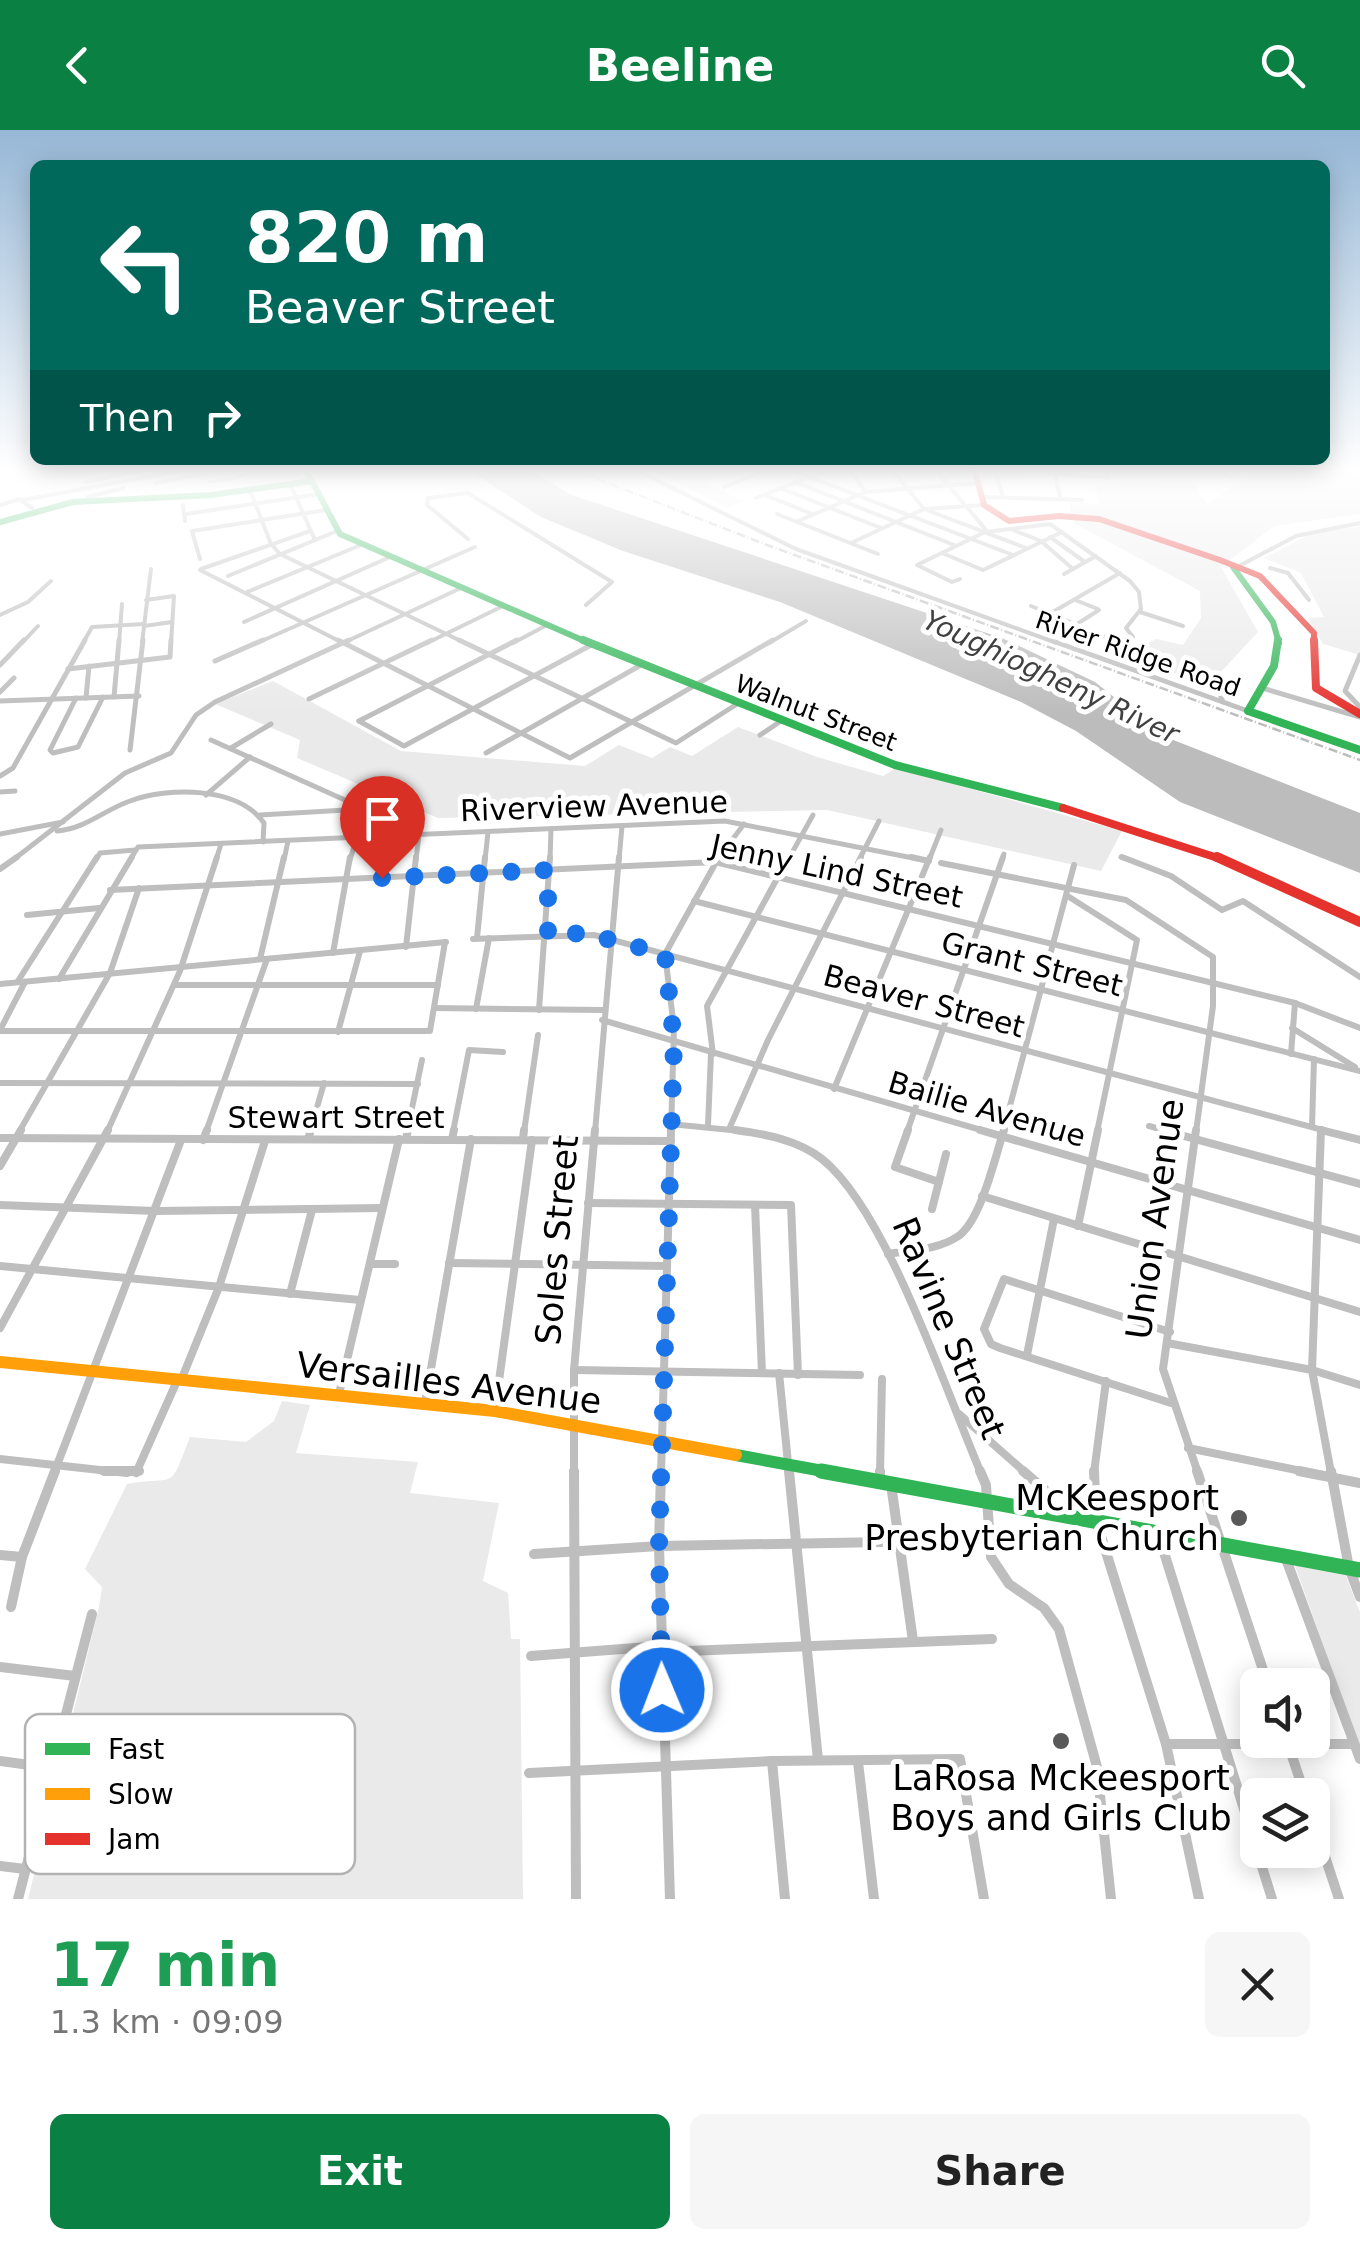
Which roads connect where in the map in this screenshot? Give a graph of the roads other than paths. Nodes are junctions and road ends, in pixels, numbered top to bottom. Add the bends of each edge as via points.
1 (198, 551) edge
2 (253, 551) edge
3 (277, 551) edge
4 (289, 551) edge
5 (347, 551) edge
6 (376, 551) edge
7 (466, 551) edge
8 (561, 551) edge
9 (800, 551) edge
10 (870, 551) edge
11 (946, 551) edge
12 (1002, 551) edge
13 (1021, 551) edge
14 (1052, 551) edge
15 (1069, 551) edge
16 (1088, 551) edge
17 (1191, 551) edge
18 (1258, 551) edge
19 (941, 553) junction
20 (280, 554) junction
21 (878, 554) dead end
22 (1013, 555) junction
23 (1096, 556) junction
24 (390, 557) junction
25 (200, 559) dead end
26 (1085, 562) junction
27 (1234, 566) junction
28 (308, 567) junction
29 (151, 568) dead end
30 (1073, 568) junction
31 (1269, 570) junction
32 (420, 571) junction
33 (1120, 573) junction
34 (1064, 574) dead end
35 (228, 576) dead end
36 (960, 579) dead end
37 (336, 580) junction
38 (52, 582) dead end
39 (460, 588) junction
40 (246, 592) junction
41 (367, 594) junction
42 (11, 599) dead end
43 (146, 600) junction
44 (1076, 600) junction
45 (1309, 600) dead end
46 (122, 604) dead end
47 (586, 605) dead end
48 (503, 606) junction
49 (1031, 606) dead end
50 (274, 607) junction
51 (14, 608) junction
52 (1140, 612) junction
53 (0, 614) edge
54 (405, 614) junction
55 (1050, 614) junction
56 (806, 621) dead end
57 (172, 622) junction
58 (244, 622) dead end
59 (303, 622) junction
60 (120, 624) junction
61 (1076, 624) junction
62 (144, 625) junction
63 (547, 625) junction
64 (38, 626) dead end
65 (1183, 626) dead end
66 (446, 633) junction
67 (343, 643) junction
68 (593, 644) junction
69 (489, 654) junction
70 (1360, 656) edge
71 (142, 660) junction
72 (216, 661) dead end
73 (117, 663) junction
74 (384, 664) junction
75 (0, 665) edge
76 (641, 665) junction
77 (89, 666) junction
78 (68, 669) junction
79 (536, 676) junction
80 (14, 678) dead end
81 (1215, 680) dead end
82 (426, 686) junction
83 (692, 686) junction
84 (1262, 688) junction
85 (0, 692) edge
86 (139, 696) junction
87 (103, 697) junction
88 (114, 697) junction
89 (76, 698) junction
90 (86, 698) junction
91 (52, 699) junction
92 (309, 699) dead end
93 (581, 699) junction
94 (1, 703) edge
95 (1223, 703) junction
96 (737, 704) junction
97 (473, 710) junction
98 (1248, 711) junction
99 (1360, 713) edge
100 (780, 721) junction
101 (631, 722) junction
102 (270, 724) dead end
103 (520, 734) junction
104 (760, 735) dead end
105 (211, 740) dead end
106 (230, 749) junction
107 (130, 750) dead end
108 (1360, 750) edge
109 (486, 753) dead end
110 (251, 757) junction
111 (0, 776) edge
112 (15, 791) dead end
113 (0, 792) edge
114 (206, 795) junction
115 (364, 808) junction
116 (260, 815) junction
117 (814, 815) dead end
118 (879, 821) dead end
119 (67, 822) junction
120 (744, 824) junction
121 (622, 826) junction
122 (551, 829) junction
123 (941, 830) dead end
124 (54, 831) junction
125 (488, 832) junction
126 (0, 834) edge
127 (422, 835) junction
128 (800, 836) junction
129 (354, 838) junction
130 (264, 842) junction
131 (288, 842) junction
132 (221, 844) junction
133 (137, 848) junction
134 (866, 848) junction
135 (1004, 854) dead end
136 (1121, 857) dead end
137 (929, 860) junction
138 (716, 862) junction
139 (941, 863) dead end
140 (1074, 865) dead end
141 (2, 866) edge
142 (616, 867) junction
143 (548, 870) junction
144 (482, 872) junction
145 (998, 874) junction
146 (416, 877) junction
147 (777, 877) junction
148 (347, 879) junction
149 (277, 882) junction
150 (208, 886) junction
151 (139, 888) junction
152 (110, 890) junction
153 (1066, 891) junction
154 (841, 892) junction
155 (694, 901) junction
156 (100, 908) junction
157 (910, 908) junction
158 (62, 911) junction
159 (27, 914) dead end
160 (755, 916) junction
161 (1360, 922) edge
162 (979, 926) junction
163 (822, 934) junction
164 (548, 935) junction
165 (489, 938) junction
166 (611, 940) junction
167 (1052, 944) junction
168 (406, 947) junction
169 (360, 950) junction
170 (891, 951) junction
171 (333, 953) junction
172 (665, 954) junction
173 (263, 959) junction
174 (1134, 964) junction
175 (184, 966) junction
176 (725, 969) junction
177 (964, 970) junction
178 (110, 973) junction
179 (1360, 977) edge
180 (59, 978) junction
181 (21, 982) junction
182 (0, 984) edge
183 (173, 984) junction
184 (258, 984) junction
185 (350, 984) junction
186 (1215, 984) junction
187 (438, 985) junction
188 (795, 989) junction
189 (1040, 989) junction
190 (1296, 1003) junction
191 (434, 1008) junction
192 (476, 1009) junction
193 (870, 1009) junction
194 (540, 1010) junction
195 (603, 1010) junction
196 (1123, 1011) junction
197 (602, 1020) junction
198 (1292, 1028) junction
199 (1360, 1028) edge
200 (946, 1030) junction
201 (0, 1031) edge
202 (77, 1031) junction
203 (154, 1032) junction
204 (241, 1032) junction
205 (338, 1032) junction
206 (1208, 1032) junction
207 (538, 1035) dead end
208 (674, 1042) junction
209 (1023, 1051) junction
210 (502, 1052) dead end
211 (712, 1053) junction
212 (1291, 1054) junction
213 (1314, 1059) junction
214 (422, 1060) dead end
215 (757, 1065) junction
216 (1360, 1071) edge
217 (1109, 1074) junction
218 (324, 1082) junction
219 (0, 1083) edge
220 (132, 1083) junction
221 (224, 1083) junction
222 (50, 1084) junction
223 (418, 1084) junction
224 (834, 1089) junction
225 (1200, 1098) junction
226 (914, 1111) junction
227 (670, 1124) junction
228 (708, 1125) junction
229 (1149, 1126) dead end
230 (730, 1127) junction
231 (1316, 1128) junction
232 (1000, 1136) junction
233 (0, 1138) edge
234 (18, 1138) junction
235 (1196, 1138) junction
236 (107, 1139) junction
237 (308, 1139) junction
238 (402, 1139) junction
239 (472, 1139) junction
240 (181, 1140) junction
241 (204, 1140) junction
242 (452, 1140) junction
243 (527, 1140) junction
244 (595, 1140) junction
245 (1360, 1140) edge
246 (264, 1141) junction
247 (671, 1141) junction
248 (946, 1154) dead end
249 (1091, 1162) junction
250 (0, 1166) edge
251 (894, 1168) joint
252 (1318, 1172) junction
253 (939, 1182) junction
254 (1360, 1184) edge
255 (1190, 1191) junction
256 (982, 1196) junction
257 (588, 1203) junction
258 (669, 1203) junction
259 (756, 1204) junction
260 (0, 1205) edge
261 (70, 1207) junction
262 (382, 1208) junction
263 (932, 1208) dead end
264 (154, 1210) junction
265 (243, 1210) junction
266 (312, 1210) junction
267 (1054, 1219) junction
268 (1078, 1226) junction
269 (1315, 1227) junction
270 (1360, 1240) edge
271 (888, 1254) junction
272 (1180, 1254) junction
273 (370, 1264) junction
274 (395, 1264) dead end
275 (449, 1264) junction
276 (516, 1265) junction
277 (0, 1266) edge
278 (582, 1266) junction
279 (666, 1266) junction
280 (33, 1270) junction
281 (127, 1280) junction
282 (219, 1287) junction
283 (1038, 1291) junction
284 (290, 1294) junction
285 (1312, 1298) junction
286 (360, 1300) junction
287 (1360, 1312) edge
288 (0, 1328) edge
289 (1168, 1338) junction
290 (1027, 1355) junction
291 (0, 1362) edge
292 (574, 1370) junction
293 (1312, 1370) junction
294 (94, 1372) junction
295 (662, 1372) junction
296 (762, 1373) junction
297 (779, 1373) junction
298 (860, 1374) dead end
299 (798, 1375) junction
300 (179, 1380) junction
301 (882, 1380) dead end
302 (1106, 1381) junction
303 (1360, 1385) edge
304 (339, 1396) junction
305 (425, 1404) junction
306 (1172, 1404) junction
307 (495, 1411) junction
308 (957, 1412) junction
309 (574, 1424) junction
310 (662, 1441) junction
311 (1188, 1448) junction
312 (0, 1459) edge
313 (788, 1464) junction
314 (56, 1466) junction
315 (1333, 1478) junction
316 (886, 1483) junction
317 (1360, 1483) edge
318 (1053, 1512) junction
319 (1096, 1520) junction
320 (1158, 1531) junction
321 (897, 1540) junction
322 (938, 1540) dead end
323 (1218, 1544) junction
324 (797, 1545) junction
325 (659, 1546) junction
326 (534, 1554) dead end
327 (576, 1554) junction
328 (0, 1555) edge
329 (1284, 1556) junction
330 (22, 1557) junction
331 (1354, 1569) edge
332 (1360, 1597) edge
333 (11, 1607) dead end
334 (92, 1614) dead end
335 (992, 1638) dead end
336 (913, 1641) junction
337 (807, 1644) junction
338 (661, 1649) junction
339 (576, 1653) junction
340 (530, 1656) dead end
341 (0, 1667) edge
342 (1262, 1668) edge
343 (75, 1676) junction
344 (66, 1714) edge
345 (1240, 1743) edge
346 (1330, 1743) edge
347 (1166, 1744) junction
348 (1223, 1744) junction
349 (1354, 1744) junction
350 (1360, 1759) edge
351 (818, 1760) junction
352 (0, 1761) edge
353 (772, 1761) junction
354 (858, 1762) junction
355 (25, 1764) edge
356 (663, 1766) junction
357 (574, 1770) junction
358 (529, 1773) dead end
359 (0, 1866) edge
360 (1329, 1868) edge
361 (25, 1870) joint
362 (18, 1899) edge
363 (576, 1899) edge
364 (670, 1899) edge
365 (785, 1899) edge
366 (874, 1899) edge
367 (984, 1899) edge
368 (1111, 1899) edge
369 (1199, 1899) edge
370 (1272, 1899) edge
371 (1339, 1899) edge

1 - 25 street
2 - 40 street via 200,570
3 - 20 street
4 - 20 street
5 - 28 street
6 - 24 street, Walnut Street
7 - 32 street
8 - 47 street via 612,582
9 - 95 street, River Ridge Road
10 - 21 street
11 - 19 street
12 - 22 street
13 - 22 street
14 - 30 street
15 - 26 street
16 - 23 street
17 - 27 street
18 - 27 street
19 - 22 street via 983,570
19 - 36 street via 917,565 920,570
20 - 28 street
20 - 35 street
23 - 26 street
23 - 33 street
24 - 32 street, Walnut Street
24 - 37 street
26 - 30 street
27 - 31 street
27 - 84 street via 1278,630 1281,656
28 - 37 street
28 - 40 street
29 - 43 street
30 - 34 street
31 - 45 street via 1288,573
31 - 99 street via 1314,634 1316,688
32 - 39 street, Walnut Street
32 - 41 street
33 - 44 street
33 - 52 street via 1136,585
37 - 41 street
37 - 50 street
38 - 51 street
39 - 48 street, Walnut Street
39 - 54 street
40 - 50 street
41 - 54 street
41 - 59 street
42 - 51 street
43 - 57 street via 174,596
43 - 62 street
44 - 55 street
44 - 61 street via 1099,610
46 - 60 street
48 - 63 street, Walnut Street
48 - 66 street
49 - 55 street
50 - 58 street
50 - 59 street
51 - 53 street
52 - 61 street via 1126,628 1133,637 1123,643
52 - 65 street
54 - 66 street
54 - 67 street
55 - 61 street
56 - 83 street
57 - 62 street
57 - 71 street via 170,658
59 - 67 street
59 - 72 street
60 - 62 street
60 - 73 street
60 - 78 street via 92,628
62 - 71 street
63 - 68 street, Walnut Street
63 - 69 street
64 - 75 street
66 - 69 street
66 - 74 street
67 - 74 street
67 - 119 street via 214,702 196,715 172,754 125,773
68 - 76 street, Walnut Street
68 - 79 street
69 - 79 street
69 - 82 street
70 - 99 street via 1345,691
71 - 73 street
71 - 86 street
73 - 77 street
73 - 88 street
74 - 82 street
74 - 92 street
76 - 83 street, Walnut Street
76 - 93 street
77 - 78 street
77 - 90 street
78 - 91 street
79 - 93 street
79 - 97 street
80 - 85 street
81 - 95 street
82 - 97 street
82 - 97 street via 359,721 404,746
83 - 96 street, Walnut Street
83 - 101 street
84 - 98 street
84 - 99 street
86 - 88 street
86 - 107 street
87 - 88 street
87 - 89 street via 78,747 53,753
87 - 90 street
89 - 90 street
89 - 91 street
91 - 94 street
91 - 111 street via 13,768
93 - 101 street
93 - 103 street
95 - 98 street, River Ridge Road
96 - 100 street, Walnut Street
96 - 101 street via 676,742
97 - 103 street
98 - 108 street
100 - 104 street
100 - 161 street, Walnut Street via 896,765 1182,843 1303,890
101 - 103 street via 570,758
102 - 106 street
103 - 109 street
105 - 106 street
106 - 110 street
110 - 114 street
110 - 115 street
112 - 113 street
114 - 116 street
114 - 124 street via 151,795 116,806 80,829
115 - 116 street
115 - 127 street via 416,824
115 - 129 street
116 - 130 street
117 - 128 street
118 - 134 street
119 - 124 street
119 - 126 street
120 - 121 street, Riverview Avenue
120 - 128 street, Riverview Avenue
120 - 138 street
121 - 122 street, Riverview Avenue
121 - 142 street, Soles Street
122 - 125 street, Riverview Avenue
122 - 143 street
123 - 137 street
124 - 141 street
125 - 127 street, Riverview Avenue
125 - 144 street
127 - 129 street, Riverview Avenue
127 - 146 street
128 - 134 street, Riverview Avenue
128 - 147 street
129 - 131 street, Riverview Avenue
129 - 148 street
130 - 131 street, Riverview Avenue
130 - 132 street, Riverview Avenue
131 - 149 street
132 - 133 street, Riverview Avenue
132 - 150 street
133 - 152 street
133 - 158 street via 100,853
134 - 137 street, Riverview Avenue
134 - 154 street
135 - 145 street
136 - 179 street via 1171,876 1222,910 1243,901
137 - 157 street
138 - 142 street, Jenny Lind Street
138 - 147 street, Jenny Lind Street
138 - 155 street
139 - 145 street
140 - 153 street
142 - 143 street, Jenny Lind Street
142 - 166 street, Soles Street
143 - 144 street, Jenny Lind Street
143 - 164 street
144 - 146 street, Jenny Lind Street
144 - 165 street, Beaver Street via 475,939
145 - 153 street
145 - 162 street
146 - 148 street, Jenny Lind Street
146 - 168 street
147 - 154 street, Jenny Lind Street
147 - 160 street
148 - 149 street, Jenny Lind Street
148 - 171 street
149 - 150 street, Jenny Lind Street
149 - 173 street
150 - 151 street, Jenny Lind Street
150 - 175 street
151 - 152 street, Jenny Lind Street
151 - 178 street
152 - 156 street
153 - 167 street
153 - 174 street via 1137,940
153 - 186 street via 1126,900 1212,957
154 - 157 street, Jenny Lind Street
154 - 163 street
155 - 160 street, Grant Street
155 - 172 street
156 - 158 street
156 - 180 street
157 - 162 street, Jenny Lind Street
157 - 170 street
158 - 159 street
158 - 181 street
160 - 163 street, Grant Street
160 - 176 street
162 - 167 street, Jenny Lind Street
162 - 177 street
163 - 170 street, Grant Street
163 - 188 street
164 - 165 street, Beaver Street
164 - 166 street, Beaver Street
164 - 194 street
165 - 192 street
166 - 172 street, Beaver Street
166 - 195 street, Soles Street
167 - 174 street, Jenny Lind Street
167 - 189 street
168 - 169 street
168 - 187 street via 446,942
169 - 171 street
169 - 185 street
170 - 177 street, Grant Street
170 - 193 street
171 - 173 street
172 - 176 street, Beaver Street
172 - 208 street
173 - 175 street
173 - 184 street
174 - 186 street, Jenny Lind Street
174 - 196 street
175 - 178 street
175 - 183 street
176 - 188 street, Beaver Street
176 - 211 street via 708,1006
177 - 189 street, Grant Street
177 - 200 street
178 - 180 street
178 - 202 street
180 - 181 street
181 - 182 street
181 - 201 street
183 - 184 street
183 - 203 street
184 - 185 street
184 - 204 street
185 - 187 street
185 - 205 street
186 - 190 street, Jenny Lind Street
186 - 206 street, Union Avenue
187 - 191 street
188 - 193 street, Beaver Street
188 - 215 street
189 - 196 street, Grant Street
189 - 209 street
190 - 198 street
190 - 199 street, Jenny Lind Street
191 - 192 street
191 - 205 street via 430,1031
192 - 194 street
193 - 200 street, Beaver Street
193 - 224 street
194 - 195 street
195 - 197 street, Soles Street
196 - 206 street, Grant Street
196 - 217 street
197 - 208 street, Bailie Avenue
197 - 244 street, Soles Street
198 - 212 street
198 - 216 street
200 - 209 street, Beaver Street
200 - 226 street
201 - 202 street
202 - 203 street
202 - 222 street
203 - 204 street
203 - 220 street
204 - 205 street
204 - 221 street
206 - 212 street, Grant Street
206 - 225 street, Union Avenue
207 - 243 street
208 - 211 street, Bailie Avenue
208 - 227 street
209 - 217 street, Beaver Street
209 - 232 street
210 - 242 street via 469,1050
211 - 215 street, Bailie Avenue
211 - 228 street
212 - 213 street, Grant Street
213 - 216 street, Grant Street
213 - 231 street
214 - 223 street
215 - 224 street, Bailie Avenue
215 - 230 street
217 - 225 street, Beaver Street
217 - 249 street
218 - 221 street
218 - 223 street
218 - 237 street
219 - 222 street
220 - 221 street
220 - 222 street
220 - 236 street
221 - 241 street
222 - 234 street
223 - 238 street
224 - 226 street, Bailie Avenue
225 - 231 street, Beaver Street
225 - 235 street, Union Avenue
226 - 232 street, Bailie Avenue
226 - 251 street
227 - 228 street, Ravine Street
227 - 247 street
228 - 230 street, Ravine Street
229 - 235 street
230 - 271 street, Ravine Street via 820,1157 872,1218
231 - 245 street, Beaver Street
231 - 252 street
232 - 249 street, Bailie Avenue
232 - 256 street
233 - 234 street, Stewart Street
234 - 236 street, Stewart Street
234 - 250 street
235 - 252 street
235 - 255 street, Union Avenue
236 - 240 street, Stewart Street
236 - 261 street
237 - 238 street, Stewart Street
237 - 246 street, Stewart Street
238 - 242 street, Stewart Street
238 - 262 street
239 - 242 street, Stewart Street
239 - 243 street, Stewart Street
239 - 275 street
240 - 241 street, Stewart Street
240 - 264 street
241 - 246 street, Stewart Street
243 - 244 street, Stewart Street
243 - 276 street
244 - 247 street, Stewart Street
244 - 257 street, Soles Street
246 - 265 street
247 - 258 street
248 - 253 street
249 - 255 street, Bailie Avenue
249 - 268 street
251 - 253 street
252 - 254 street
252 - 269 street
253 - 263 street
255 - 269 street, Bailie Avenue
255 - 272 street, Union Avenue
256 - 267 street
256 - 271 street via 961,1235
257 - 258 street
257 - 278 street, Soles Street
258 - 259 street
258 - 279 street
259 - 296 street
259 - 299 street via 791,1204
260 - 261 street
261 - 264 street
261 - 280 street
262 - 266 street
262 - 273 street
264 - 265 street
264 - 281 street
265 - 266 street
265 - 282 street
266 - 284 street
267 - 268 street
267 - 283 street
268 - 272 street
269 - 270 street, Bailie Avenue
269 - 285 street
271 - 308 street, Ravine Street
272 - 285 street
272 - 289 street, Union Avenue
273 - 274 street
273 - 286 street
275 - 276 street
275 - 305 street
276 - 278 street
276 - 307 street
277 - 280 street
278 - 279 street
278 - 292 street, Soles Street
279 - 295 street
280 - 281 street
280 - 288 street
281 - 282 street
281 - 294 street
282 - 284 street
282 - 300 street
283 - 289 street
283 - 290 street
283 - 290 street via 1000,1280 984,1329 991,1344
284 - 286 street
285 - 287 street
285 - 293 street
286 - 304 street
289 - 293 street
289 - 306 street, Union Avenue via 1163,1368
290 - 302 street
291 - 294 street, Versailles Avenue
292 - 295 street
292 - 309 street, Soles Street
293 - 303 street
293 - 315 street
294 - 300 street, Versailles Avenue
294 - 314 street
295 - 296 street
295 - 310 street
296 - 297 street
297 - 299 street
297 - 313 street
298 - 299 street
300 - 304 street, Versailles Avenue
300 - 314 street via 142,1469 134,1474
301 - 316 street
302 - 306 street
302 - 319 street via 1092,1489
304 - 305 street, Versailles Avenue
305 - 307 street, Versailles Avenue
306 - 311 street, Union Avenue
307 - 309 street, Versailles Avenue
308 - 318 street via 1045,1490
308 - 368 street, Ravine Street via 986,1485 991,1557 1009,1584 1044,1608 1059,1629 1097,1767
309 - 310 street, Versailles Avenue
309 - 327 street, Soles Street
310 - 313 street, Versailles Avenue
310 - 325 street
311 - 315 street
311 - 323 street, Union Avenue
312 - 314 street
313 - 316 street, Versailles Avenue
313 - 324 street
314 - 330 street
315 - 317 street
315 - 331 street
316 - 318 street, Versailles Avenue
316 - 321 street
318 - 319 street, Versailles Avenue
319 - 320 street, Versailles Avenue
319 - 347 street
320 - 323 street, Versailles Avenue
320 - 348 street
321 - 322 street
321 - 324 street
321 - 336 street
323 - 329 street, Versailles Avenue
323 - 342 street, Union Avenue
324 - 325 street
324 - 337 street
325 - 327 street
325 - 338 street
326 - 327 street
327 - 339 street, Soles Street
328 - 330 street
329 - 331 street, Versailles Avenue
329 - 349 street
330 - 333 street
331 - 332 street
334 - 343 street
335 - 336 street
336 - 337 street
337 - 338 street
337 - 351 street
338 - 339 street
338 - 356 street
339 - 340 street
339 - 357 street, Soles Street
341 - 343 street
343 - 344 street
345 - 348 street
346 - 349 street
347 - 348 street
347 - 369 street
348 - 370 street
349 - 350 street
351 - 353 street
351 - 354 street
352 - 355 street
353 - 356 street
353 - 365 street
354 - 366 street
354 - 367 street via 960,1759
356 - 357 street
356 - 364 street
357 - 358 street
357 - 363 street, Soles Street
359 - 361 street
360 - 371 street
361 - 362 street

